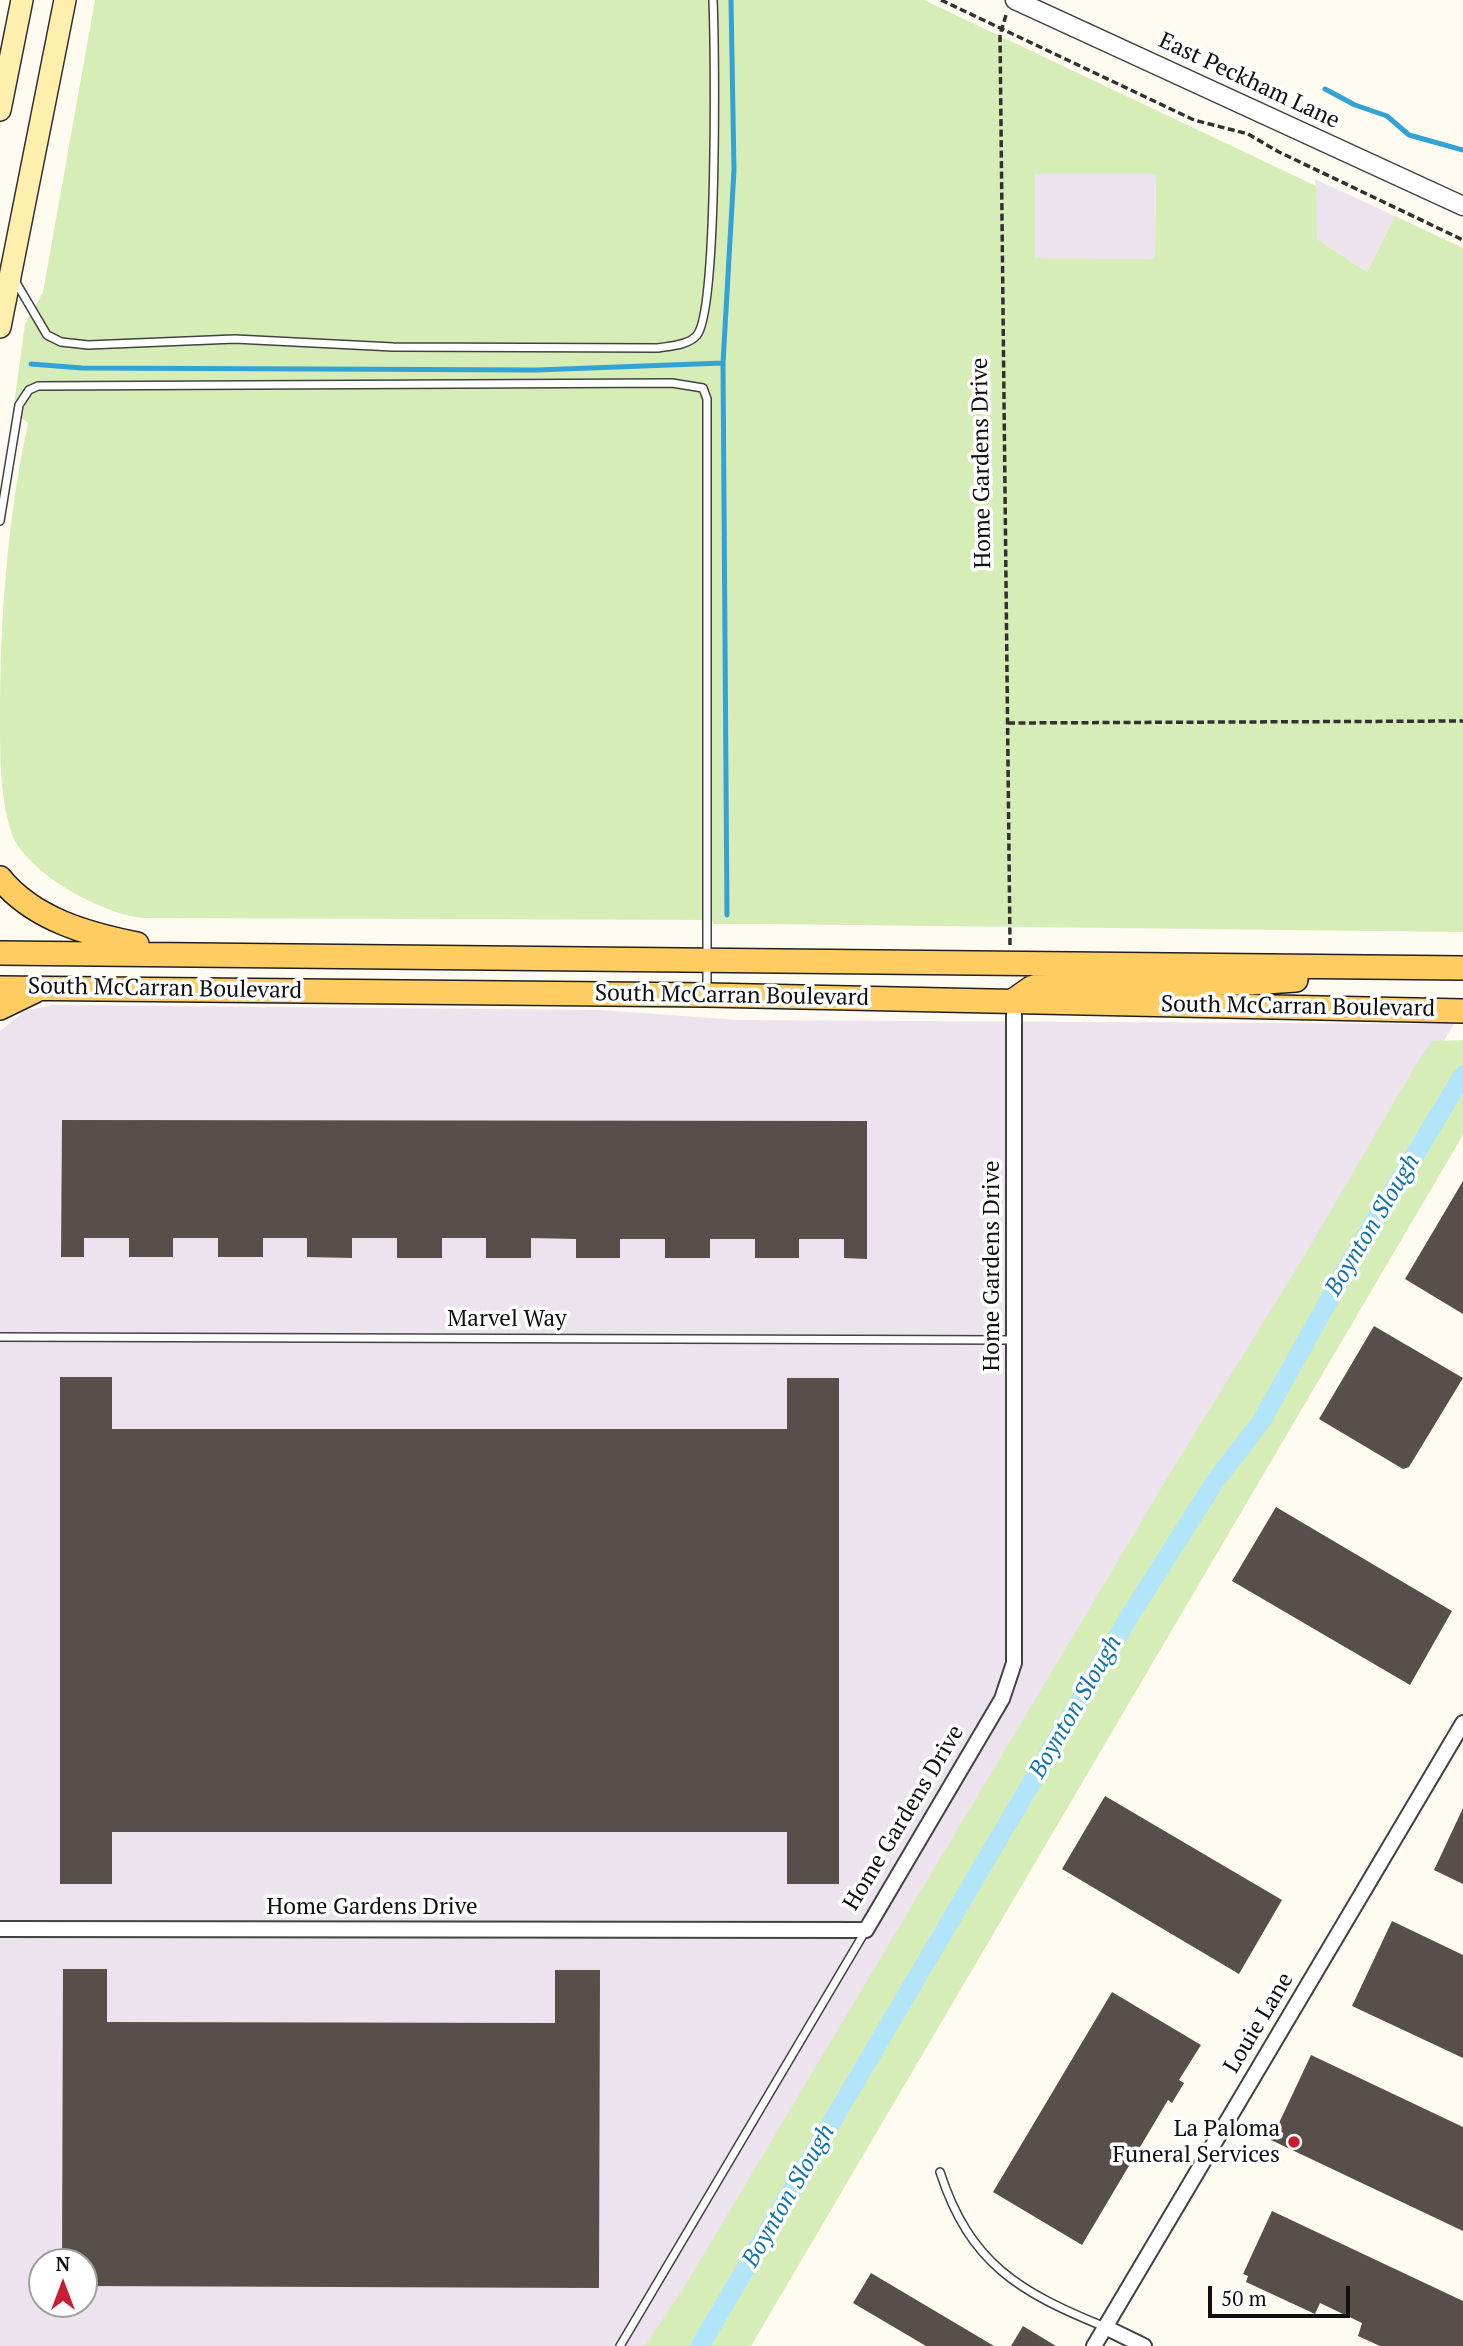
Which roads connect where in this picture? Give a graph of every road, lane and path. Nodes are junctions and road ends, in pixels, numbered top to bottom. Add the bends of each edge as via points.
1 (22, 0) edge
2 (65, 0) edge
3 (713, 0) edge
4 (942, 0) edge
5 (1011, 5) edge
6 (1002, 29) junction
7 (0, 110) edge
8 (1463, 206) edge
9 (1463, 240) edge
10 (11, 272) junction
11 (0, 327) edge
12 (0, 521) edge
13 (1463, 721) edge
14 (1008, 723) junction
15 (0, 878) edge
16 (1010, 927) dead end
17 (0, 953) edge
18 (184, 955) junction
19 (707, 962) junction
20 (1361, 967) junction
21 (1463, 968) edge
22 (0, 988) edge
23 (40, 988) junction
24 (707, 998) junction
25 (1014, 1000) junction
26 (0, 1008) edge
27 (1463, 1011) edge
28 (0, 1336) edge
29 (1014, 1340) junction
30 (1463, 1723) edge
31 (0, 1929) edge
32 (866, 1930) junction
33 (940, 2172) dead end
34 (1105, 2328) junction
35 (621, 2346) edge
36 (1094, 2346) edge
37 (1144, 2346) edge

1 - 7 main road
2 - 10 main road
3 - 10 lane via 711,237 704,320 697,335 683,344 657,348 393,347 235,339 88,345 47,335
4 - 6 path
5 - 6 path, Home Gardens Drive
5 - 8 street, East Peckham Lane
6 - 9 path via 1194,120 1248,134
6 - 14 path, Home Gardens Drive
10 - 11 main road
12 - 19 lane via 19,405 29,390 38,386 672,383 703,388 707,399
13 - 14 path
14 - 16 path, Home Gardens Drive
15 - 18 main road via 50,918 107,938
17 - 18 main road, South McCarran Boulevard
18 - 19 main road, South McCarran Boulevard
19 - 20 main road, South McCarran Boulevard
19 - 24 lane
20 - 21 main road, South McCarran Boulevard
20 - 25 main road via 1251,983 1053,981
22 - 23 main road, South McCarran Boulevard
23 - 24 main road, South McCarran Boulevard
23 - 26 main road
24 - 25 main road, South McCarran Boulevard
25 - 27 main road, South McCarran Boulevard
25 - 29 street, Home Gardens Drive
28 - 29 lane, Marvel Way
29 - 32 street, Home Gardens Drive via 1012,1673 1002,1699
30 - 34 street, Louie Lane
31 - 32 street, Home Gardens Drive
32 - 35 lane
33 - 34 lane via 948,2198 994,2268 1060,2309
34 - 36 street, Louie Lane
34 - 37 street

